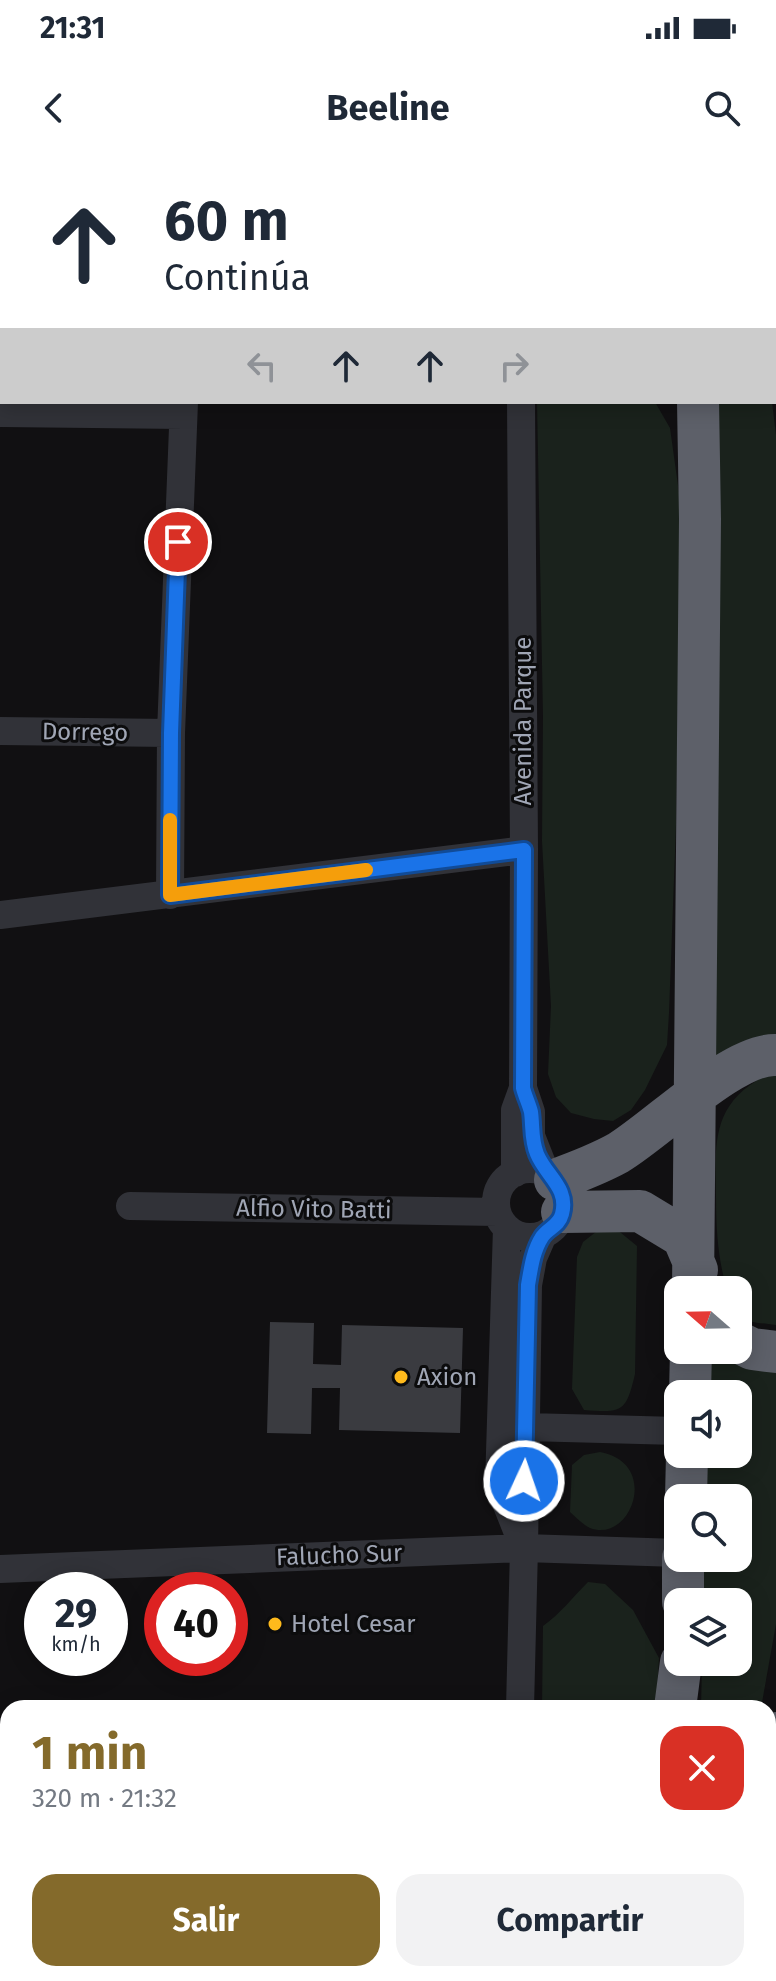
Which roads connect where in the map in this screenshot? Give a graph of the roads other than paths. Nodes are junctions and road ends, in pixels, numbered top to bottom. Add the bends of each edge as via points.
1 (521, 404) edge
2 (666, 404) edge
3 (698, 404) edge
4 (184, 409) edge
5 (0, 413) edge
6 (700, 519) junction
7 (0, 731) edge
8 (171, 733) junction
9 (524, 850) junction
10 (170, 895) junction
11 (0, 915) edge
12 (776, 1055) edge
13 (695, 1096) junction
14 (544, 1195) junction
15 (130, 1206) dead end
16 (502, 1220) junction
17 (695, 1276) edge
18 (697, 1276) edge
19 (752, 1349) edge
20 (776, 1352) edge
21 (527, 1427) junction
22 (664, 1431) edge
23 (524, 1548) junction
24 (664, 1553) edge
25 (0, 1569) edge
26 (680, 1676) edge
27 (682, 1676) edge
28 (520, 1700) edge
29 (676, 1700) edge
30 (681, 1700) edge

1 - 9 street, Avenida Parque
2 - 6 highway via 678,424
3 - 6 highway
4 - 5 street
4 - 8 street
6 - 13 highway
7 - 8 street, Dorrego
8 - 10 street
9 - 10 street
9 - 14 street, Avenida Parque via 523,1088
10 - 11 street
12 - 13 highway via 738,1065
13 - 14 highway via 618,1153
13 - 18 highway
14 - 16 street, Alfio Vito Batti via 523,1236
14 - 16 street via 505,1180 499,1190
14 - 17 highway via 640,1211 683,1237
14 - 21 street via 528,1285
15 - 16 street, Alfio Vito Batti
16 - 23 street via 499,1485
19 - 20 highway
21 - 22 street
21 - 23 street
23 - 24 street, Falucho Sur
23 - 25 street, Falucho Sur
23 - 28 street
26 - 29 highway
27 - 30 highway

